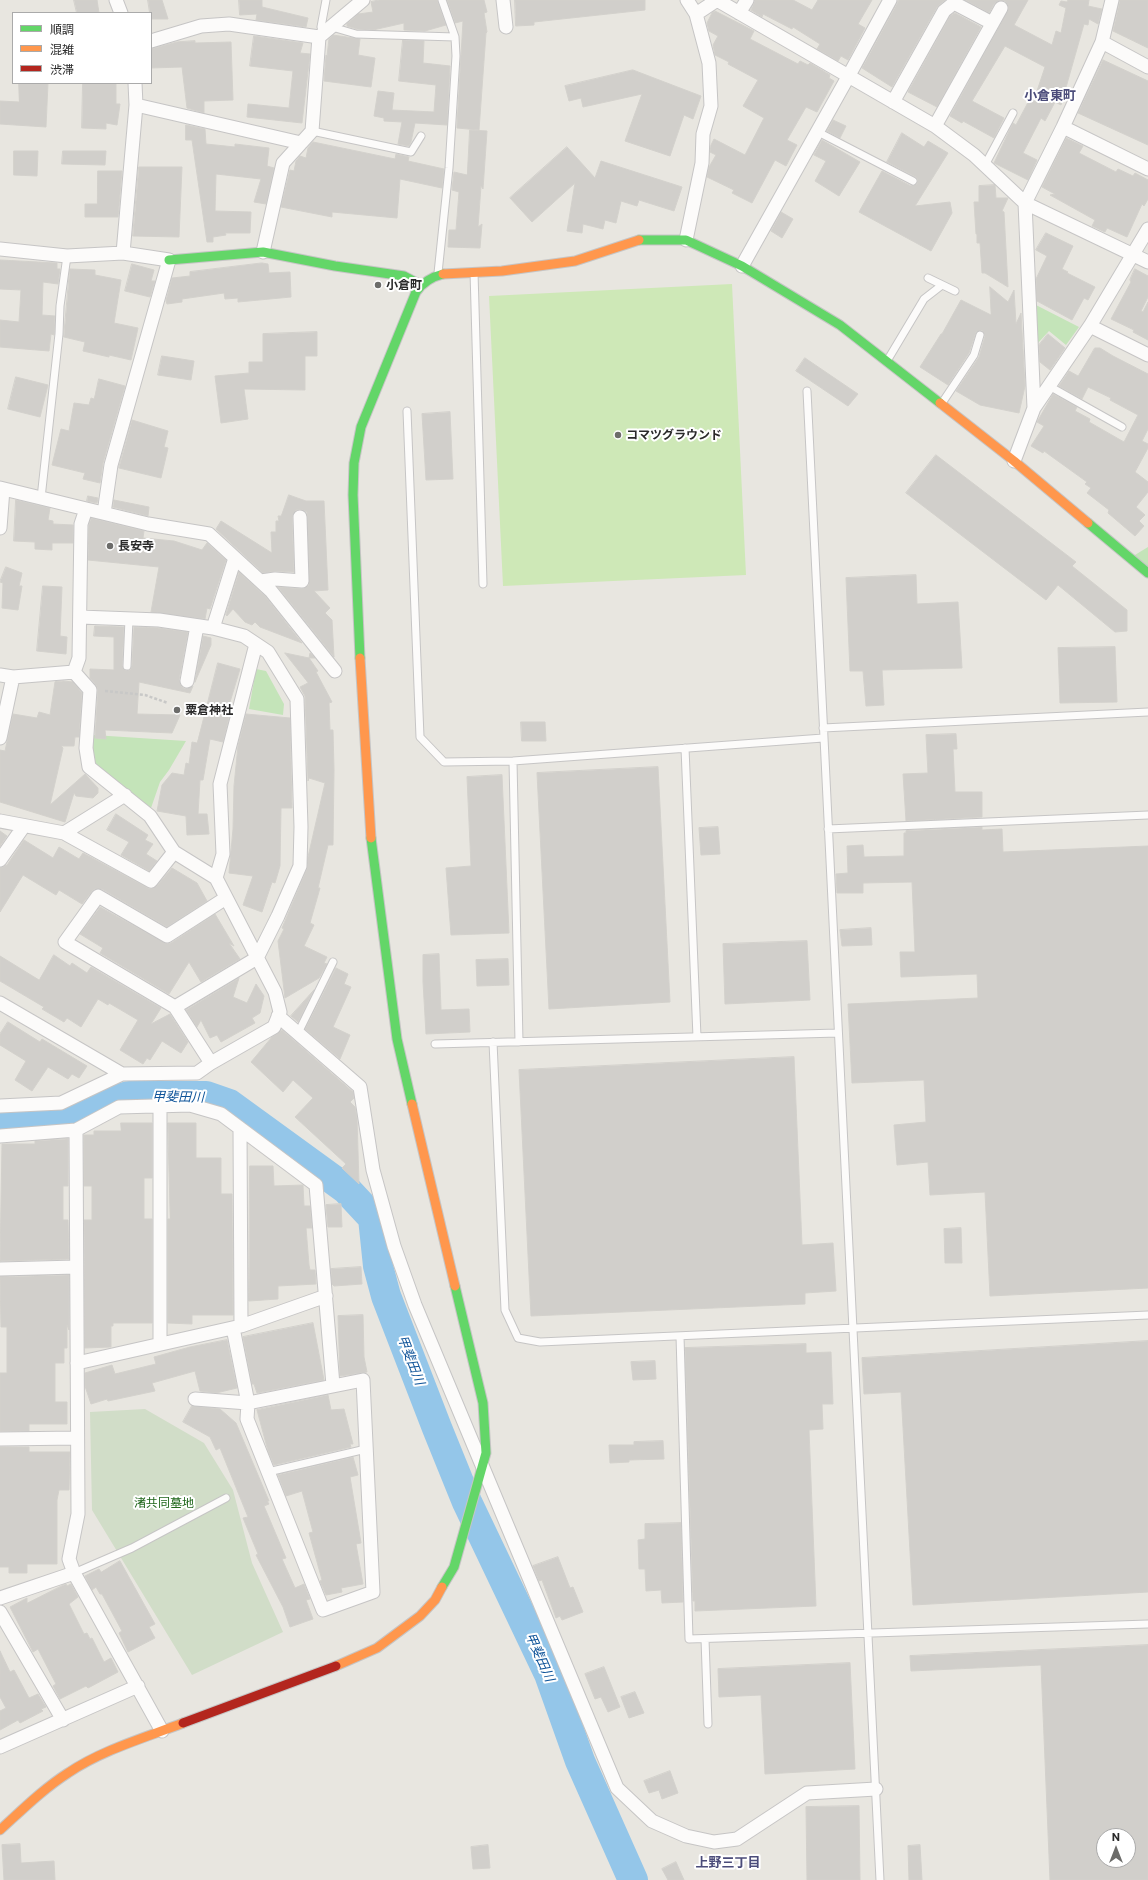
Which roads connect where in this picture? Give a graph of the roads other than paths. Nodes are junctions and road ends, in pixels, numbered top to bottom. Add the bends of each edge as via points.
1 (116, 0) edge
2 (326, 0) edge
3 (363, 0) edge
4 (442, 0) edge
5 (503, 0) edge
6 (687, 0) edge
7 (747, 0) edge
8 (890, 0) edge
9 (1112, 0) edge
10 (1001, 8) dead end
11 (121, 12) edge
12 (739, 13) junction
13 (696, 14) junction
14 (992, 23) junction
15 (506, 27) dead end
16 (325, 33) junction
17 (455, 37) junction
18 (152, 41) edge
19 (1102, 42) junction
20 (1148, 68) edge
21 (848, 77) junction
22 (135, 84) edge
23 (893, 102) junction
24 (136, 105) junction
25 (1013, 113) dead end
26 (935, 126) junction
27 (1063, 127) junction
28 (312, 131) junction
29 (818, 132) junction
30 (421, 136) dead end
31 (301, 143) junction
32 (984, 165) junction
33 (1148, 169) edge
34 (913, 181) dead end
35 (1025, 203) junction
36 (1148, 229) edge
37 (686, 240) junction
38 (0, 249) edge
39 (263, 252) junction
40 (123, 253) junction
41 (1134, 255) junction
42 (67, 256) junction
43 (169, 260) junction
44 (1148, 262) edge
45 (742, 266) junction
46 (474, 272) junction
47 (438, 275) junction
48 (928, 278) dead end
49 (421, 284) junction
50 (942, 285) junction
51 (955, 291) dead end
52 (1090, 326) junction
53 (980, 335) dead end
54 (1148, 354) edge
55 (887, 362) junction
56 (1049, 386) junction
57 (807, 391) dead end
58 (941, 404) junction
59 (1034, 408) junction
60 (407, 411) dead end
61 (1122, 427) dead end
62 (1014, 461) junction
63 (2, 489) edge
64 (41, 498) junction
65 (86, 508) junction
66 (104, 513) junction
67 (300, 517) dead end
68 (0, 528) edge
69 (235, 558) junction
70 (1148, 573) edge
71 (261, 581) junction
72 (483, 584) dead end
73 (80, 617) junction
74 (129, 619) junction
75 (196, 626) junction
76 (213, 628) junction
77 (256, 644) junction
78 (127, 666) dead end
79 (335, 671) dead end
80 (74, 672) junction
81 (0, 675) edge
82 (13, 678) junction
83 (187, 680) dead end
84 (1148, 712) edge
85 (823, 728) junction
86 (0, 738) edge
87 (823, 738) junction
88 (685, 748) junction
89 (513, 761) junction
90 (125, 795) junction
91 (1148, 815) edge
92 (0, 821) edge
93 (24, 826) junction
94 (828, 828) junction
95 (64, 833) junction
96 (174, 852) junction
97 (0, 860) edge
98 (216, 878) junction
99 (226, 898) junction
100 (257, 958) junction
101 (333, 962) dead end
102 (0, 1003) edge
103 (175, 1007) junction
104 (278, 1016) junction
105 (298, 1033) junction
106 (838, 1033) junction
107 (698, 1037) junction
108 (493, 1042) junction
109 (519, 1042) junction
110 (435, 1044) dead end
111 (211, 1063) junction
112 (122, 1074) junction
113 (160, 1105) junction
114 (0, 1106) edge
115 (240, 1128) junction
116 (76, 1130) junction
117 (0, 1136) edge
118 (76, 1267) junction
119 (0, 1269) edge
120 (326, 1296) junction
121 (1148, 1315) edge
122 (237, 1327) junction
123 (853, 1328) junction
124 (680, 1336) junction
125 (160, 1344) junction
126 (77, 1363) junction
127 (333, 1386) junction
128 (195, 1399) dead end
129 (248, 1402) junction
130 (77, 1438) junction
131 (0, 1440) edge
132 (366, 1449) junction
133 (482, 1467) junction
134 (268, 1472) junction
135 (226, 1498) dead end
136 (74, 1573) junction
137 (0, 1598) edge
138 (0, 1612) edge
139 (1148, 1624) edge
140 (868, 1634) junction
141 (705, 1639) junction
142 (138, 1686) junction
143 (63, 1720) junction
144 (708, 1724) dead end
145 (162, 1731) junction
146 (0, 1747) edge
147 (876, 1789) junction
148 (0, 1830) edge
149 (880, 1880) edge

1 - 11 street
2 - 16 lane via 321,27
3 - 16 street
4 - 17 lane
5 - 15 street
6 - 13 street
7 - 12 street
8 - 21 street
9 - 19 street
10 - 14 street
12 - 13 street via 717,0
12 - 21 street
13 - 37 street via 709,63 711,106 703,134 702,163
14 - 23 street via 954,3 944,11
14 - 26 street
16 - 17 lane
16 - 18 street via 229,24 201,26
16 - 28 street
17 - 47 lane via 450,168
19 - 20 street
19 - 27 street
21 - 23 street
21 - 29 street
22 - 24 street
23 - 26 street
24 - 31 street
24 - 40 street
25 - 32 lane
26 - 32 street
27 - 33 street
27 - 35 street
28 - 30 lane via 411,152
28 - 31 street
29 - 34 lane
29 - 45 street
31 - 39 street via 282,163
32 - 35 street
35 - 41 street
35 - 59 street
36 - 41 street
37 - 45 street
37 - 46 street via 636,240 575,261 502,271
38 - 42 street
39 - 43 street
39 - 49 street via 404,276
40 - 42 street
40 - 43 street
41 - 44 street
41 - 52 street
42 - 64 lane
43 - 66 street via 111,465
45 - 55 street via 840,325
46 - 47 street
46 - 72 lane
47 - 49 street
48 - 50 lane
49 - 133 street via 362,426 354,463 353,495 363,724 374,861 397,1038 483,1403 486,1453
50 - 51 lane
50 - 55 lane via 924,299
52 - 54 street
52 - 56 street
53 - 58 lane via 974,355
55 - 58 street
56 - 59 street
56 - 61 lane
57 - 85 lane
58 - 62 street
59 - 62 street
60 - 89 lane via 420,738 444,762
62 - 70 street
63 - 64 street
63 - 68 street
64 - 65 street
65 - 66 street
65 - 73 street via 82,524
66 - 69 street via 148,524 209,534
67 - 71 street via 302,581
69 - 71 street
69 - 76 street
71 - 79 street
73 - 74 street
73 - 80 street via 79,658
74 - 75 street via 159,620
74 - 78 lane
75 - 76 street
75 - 83 street
76 - 77 street via 244,636
77 - 98 street via 220,784 223,854
77 - 100 street via 268,652 297,699 301,827 300,866
80 - 82 street
80 - 90 street via 90,690 86,748 88,767
81 - 82 street
82 - 86 street
84 - 85 lane
85 - 87 lane
87 - 88 lane
87 - 94 lane
88 - 89 lane
88 - 107 lane
89 - 109 lane
90 - 95 street
90 - 96 street via 150,816
91 - 94 lane
92 - 93 street
93 - 95 street
93 - 97 street
94 - 106 lane
95 - 96 street via 151,881
96 - 98 street
98 - 99 street
99 - 100 street
99 - 103 street via 167,936 98,896 65,942
100 - 103 street
100 - 104 street via 275,992 280,1012
101 - 105 lane
102 - 112 street
103 - 111 street
104 - 105 street
104 - 111 street via 274,1027
105 - 133 street via 360,1088 373,1170 394,1246 415,1305
106 - 107 lane
106 - 123 lane
107 - 109 lane
108 - 109 lane
108 - 110 lane
108 - 124 lane via 505,1310 518,1338 540,1342
111 - 112 street via 197,1073
112 - 114 street via 61,1103
113 - 115 street via 190,1104 222,1114
113 - 116 street via 119,1107
113 - 125 street
115 - 120 street via 316,1185
115 - 122 street
116 - 117 street
116 - 118 street
118 - 119 street
118 - 126 street
120 - 122 street
120 - 127 street
121 - 123 lane
122 - 125 street
122 - 129 street
123 - 124 lane
123 - 140 lane
124 - 141 lane via 689,1640
125 - 126 street
126 - 130 street
127 - 129 street
127 - 132 street via 363,1380
128 - 129 street
129 - 134 street via 247,1418
130 - 131 street
130 - 136 street via 78,1514 69,1559
132 - 134 lane
132 - 134 street via 373,1592 323,1610
133 - 145 street via 454,1567 435,1600 420,1616 377,1648
133 - 147 street via 617,1788 652,1820 686,1836 714,1842 737,1839 807,1793
135 - 136 lane via 132,1548
136 - 137 street
136 - 142 street
138 - 143 street
139 - 140 lane
140 - 141 lane
140 - 147 lane
141 - 144 lane
142 - 143 street
142 - 145 street
143 - 146 street
145 - 148 street via 106,1752 70,1772 42,1791
147 - 149 lane

